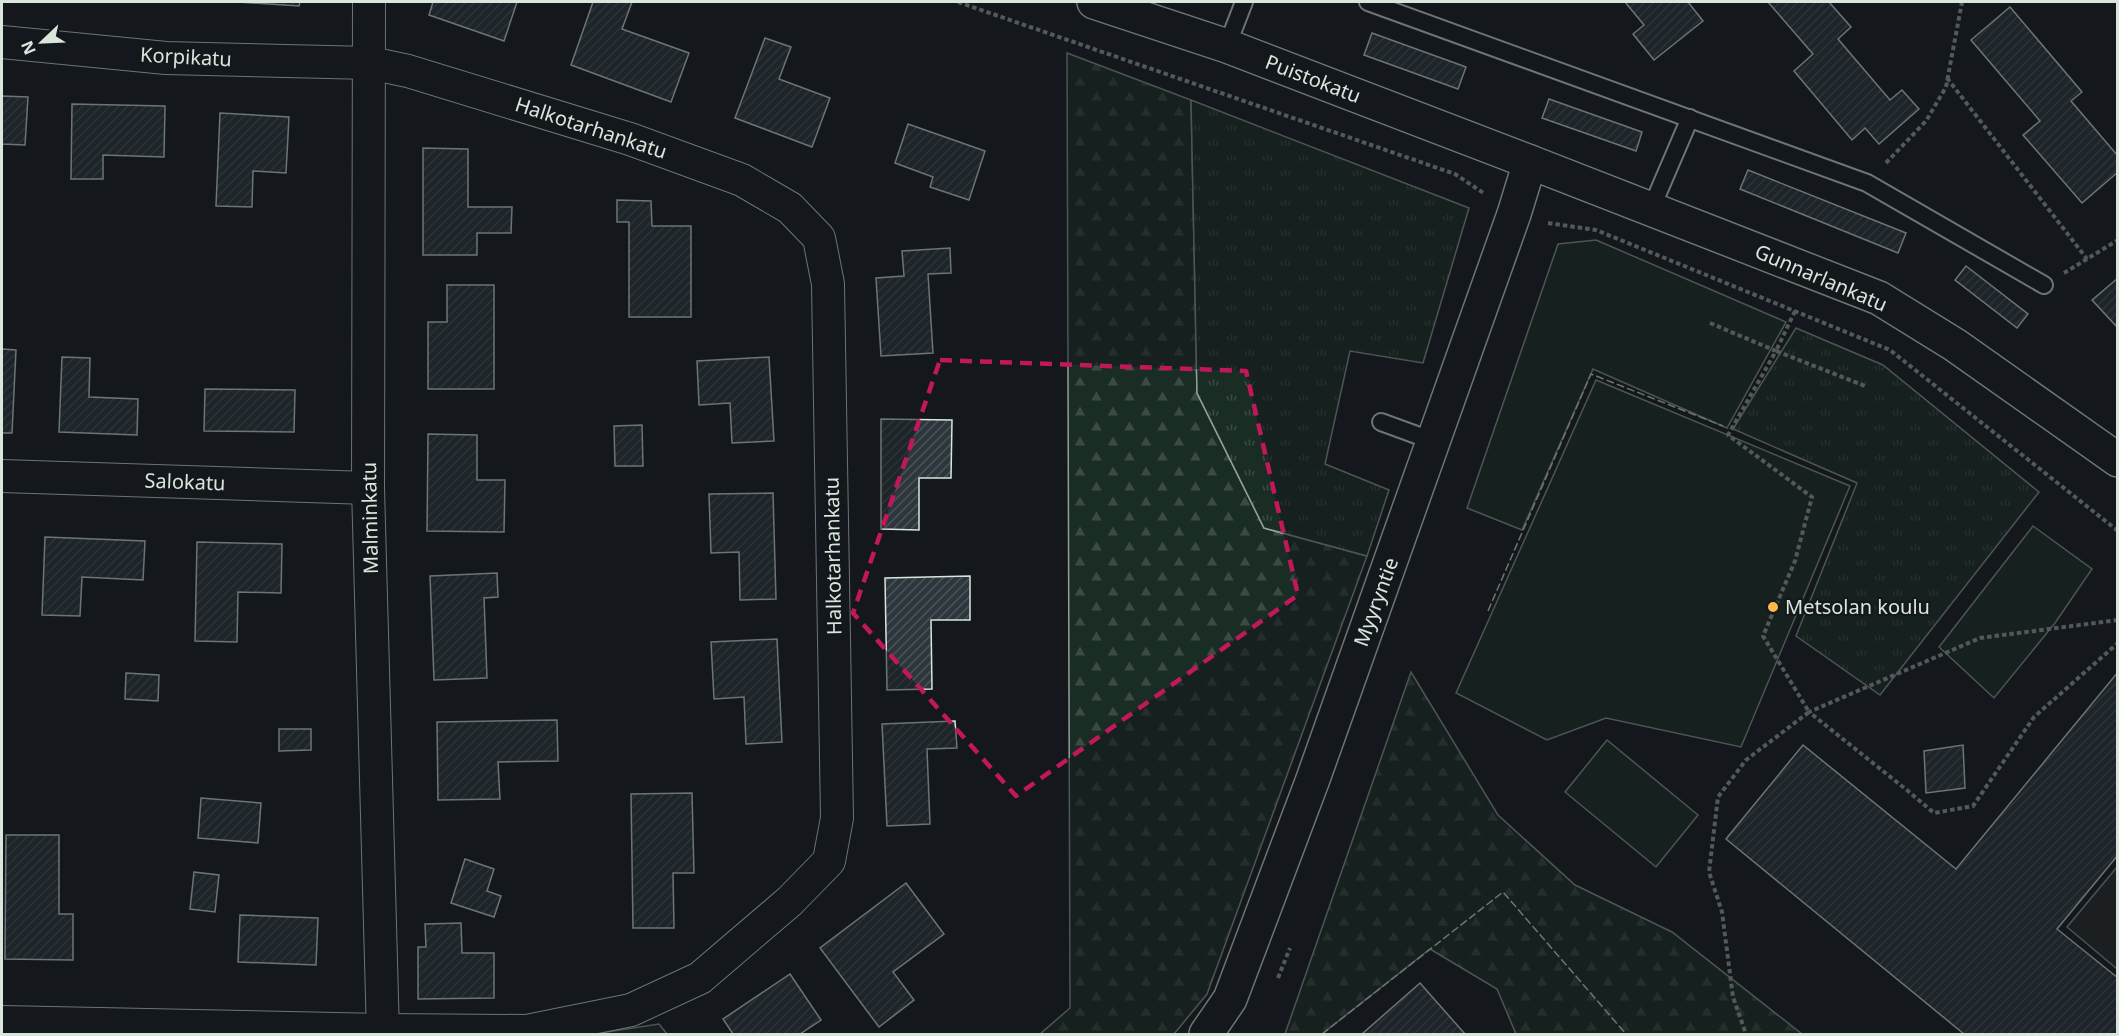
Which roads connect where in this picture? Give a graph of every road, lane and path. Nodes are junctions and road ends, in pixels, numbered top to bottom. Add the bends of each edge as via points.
1 (369, 2) edge
2 (958, 2) edge
3 (1094, 2) edge
4 (1244, 2) edge
5 (1368, 2) edge
6 (1962, 2) edge
7 (2, 42) edge
8 (1227, 46) junction
9 (370, 63) junction
10 (1947, 78) junction
11 (1690, 118) junction
12 (1530, 162) junction
13 (1867, 183) junction
14 (1651, 209) junction
15 (1514, 214) junction
16 (2118, 240) edge
17 (2087, 259) junction
18 (2044, 285) joint
19 (1795, 311) junction
20 (1710, 322) dead end
21 (1776, 351) junction
22 (1865, 386) dead end
23 (1381, 422) dead end
24 (1433, 441) junction
25 (2118, 460) edge
26 (2, 476) edge
27 (368, 488) junction
28 (2118, 531) edge
29 (2118, 620) edge
30 (2118, 643) edge
31 (1809, 712) junction
32 (2, 1022) edge
33 (383, 1032) edge
34 (1206, 1035) edge
35 (1746, 1035) edge

1 - 9 street, Malminkatu
2 - 15 path via 1455,174
3 - 8 street, Puistokatu
4 - 8 lane
5 - 11 lane
6 - 10 path
7 - 9 street, Korpikatu via 166,58
8 - 12 street, Puistokatu
9 - 27 street, Malminkatu
9 - 33 street, Halkotarhankatu via 630,139 742,180 790,208 819,238 828,284 837,806 829,861 790,901 700,978 631,1010 527,1031
10 - 13 path via 1946,87 1926,121
10 - 17 path
11 - 13 lane
11 - 14 lane
12 - 14 street, Gunnarlankatu
12 - 15 street, Myyryntie
13 - 18 lane
14 - 25 street, Gunnarlankatu via 1879,298 1955,345
15 - 19 path via 1596,230
15 - 24 street, Myyryntie
16 - 17 path
17 - 18 path
19 - 21 path
19 - 28 path via 1890,350
20 - 21 path
21 - 22 path
21 - 31 path via 1728,435 1812,497 1795,561 1763,636
23 - 24 lane
24 - 34 street, Myyryntie via 1230,999
26 - 27 street, Salokatu
27 - 33 street, Malminkatu
29 - 31 path via 1980,638
30 - 31 path via 2034,717 1973,806 1934,813
31 - 35 path via 1746,760 1718,797 1709,872 1722,912 1733,997
32 - 33 street, Halkotarhankatu

